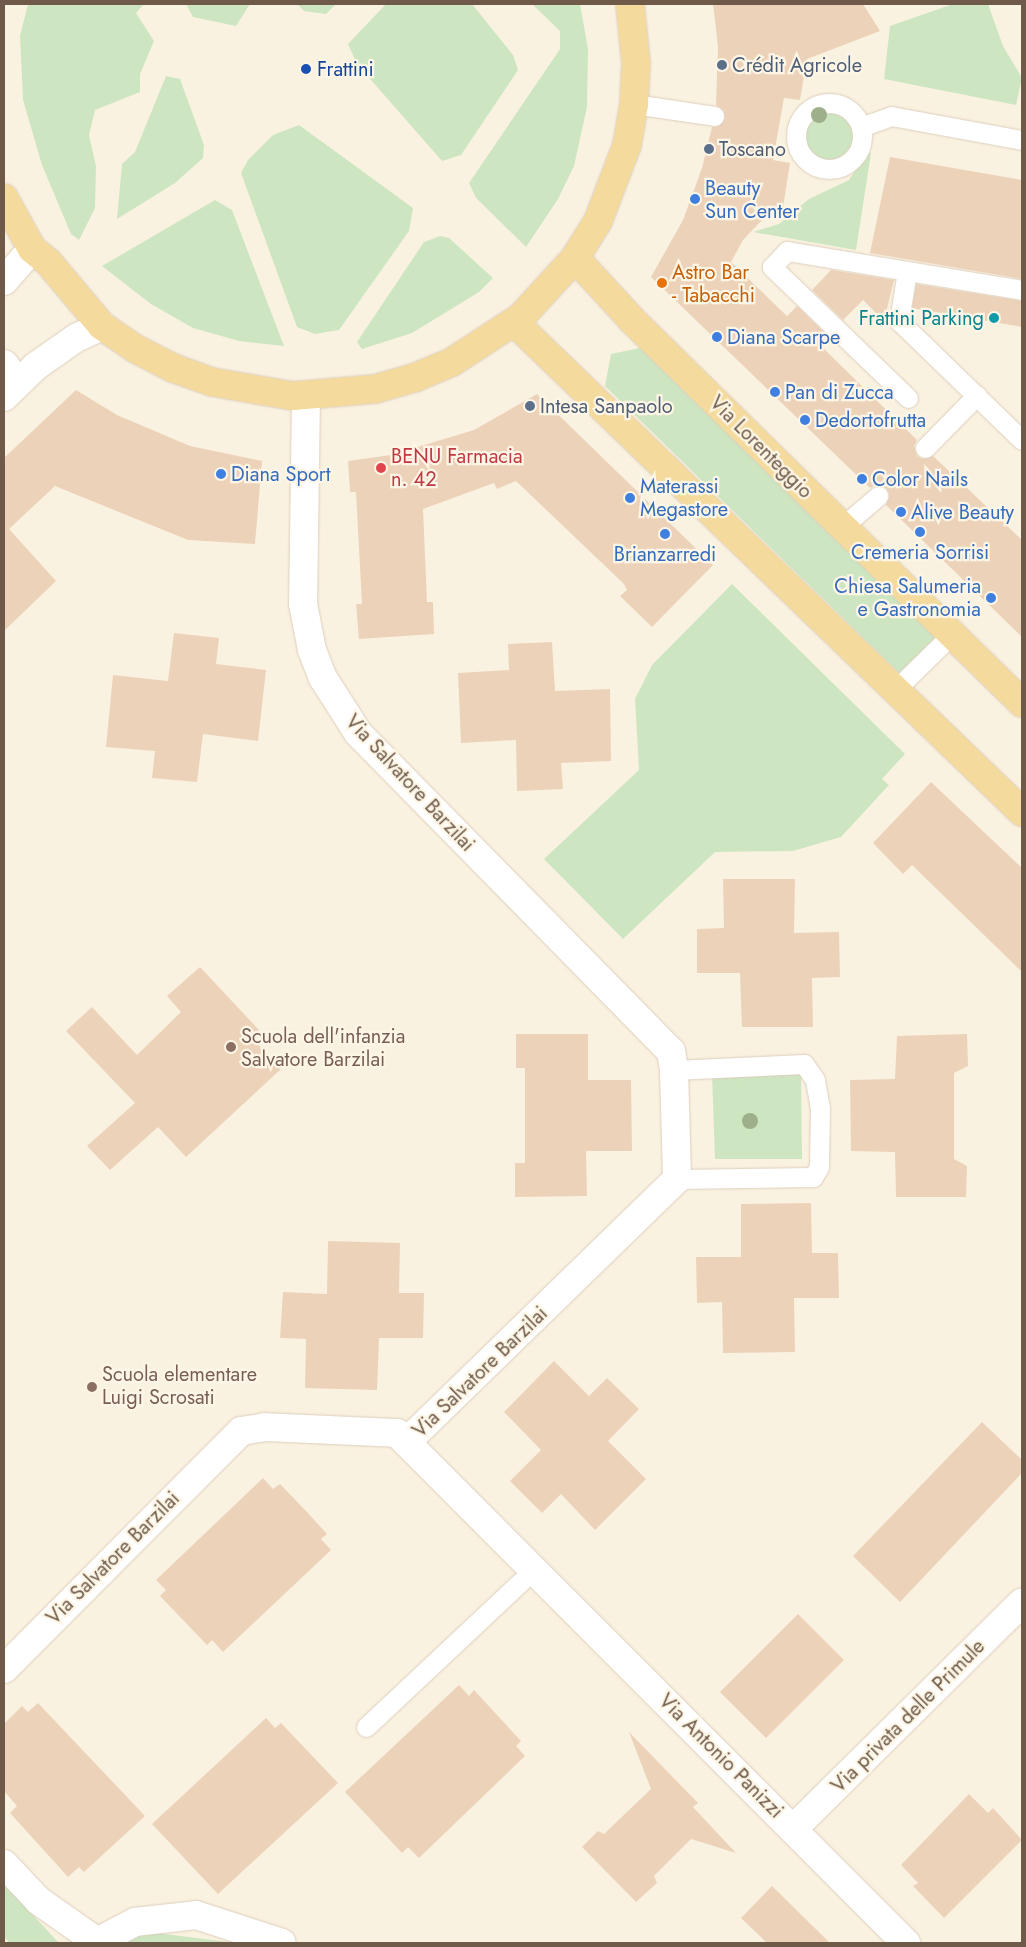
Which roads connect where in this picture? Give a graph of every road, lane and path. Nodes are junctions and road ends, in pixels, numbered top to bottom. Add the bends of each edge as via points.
1 (630, 4) edge
2 (634, 104) junction
3 (714, 116) dead end
4 (862, 127) junction
5 (1022, 140) edge
6 (4, 198) edge
7 (32, 249) junction
8 (575, 258) junction
9 (907, 271) junction
10 (4, 281) edge
11 (1022, 290) edge
12 (514, 322) junction
13 (102, 326) junction
14 (4, 364) edge
15 (7, 394) edge
16 (977, 395) junction
17 (306, 396) junction
18 (908, 398) dead end
19 (1022, 440) edge
20 (924, 448) dead end
21 (878, 496) dead end
22 (842, 527) junction
23 (952, 634) junction
24 (896, 689) junction
25 (1022, 703) edge
26 (1022, 812) edge
27 (674, 1070) junction
28 (677, 1179) junction
29 (408, 1441) junction
30 (534, 1569) junction
31 (1022, 1602) edge
32 (4, 1669) edge
33 (366, 1728) dead end
34 (793, 1829) junction
35 (4, 1864) edge
36 (96, 1942) edge
37 (282, 1943) edge
38 (906, 1943) edge

1 - 2 main road via 636,63
2 - 3 lane
2 - 8 main road via 627,144 614,184 598,221
4 - 4 lane via 862,142 856,156 845,166 831,170 816,167 804,158 788,129 813,107 828,103 842,106 854,114
4 - 5 lane via 892,116
6 - 7 main road
7 - 10 street
7 - 13 main road via 49,263
8 - 12 main road via 548,291
8 - 22 main road, Via Lorenteggio via 631,319
9 - 11 lane
9 - 16 lane via 899,321
9 - 18 lane via 786,251 772,267
12 - 17 main road via 452,362 414,378 375,389
12 - 24 main road via 785,586
13 - 15 street via 76,338 36,366
13 - 17 main road via 144,353 212,382 252,392
14 - 15 street via 8,368
16 - 19 lane
16 - 20 lane
17 - 27 street, Via Salvatore Barzilai via 303,604 312,650 328,686 358,733 671,1051
21 - 22 lane
22 - 23 main road, Via Lorenteggio
23 - 24 lane
23 - 25 main road, Via Lorenteggio
24 - 26 main road
27 - 28 street, Via Salvatore Barzilai
27 - 28 lane via 804,1064 815,1080 820,1108 819,1167 813,1176
28 - 29 street, Via Salvatore Barzilai
29 - 30 street, Via Antonio Panizzi
29 - 32 street, Via Salvatore Barzilai via 397,1433 265,1427 241,1432
30 - 33 lane
30 - 34 street, Via Antonio Panizzi
31 - 34 street, Via privata delle Primule
34 - 38 street, Via Antonio Panizzi
35 - 36 street via 39,1901
36 - 37 street via 135,1922 196,1915

